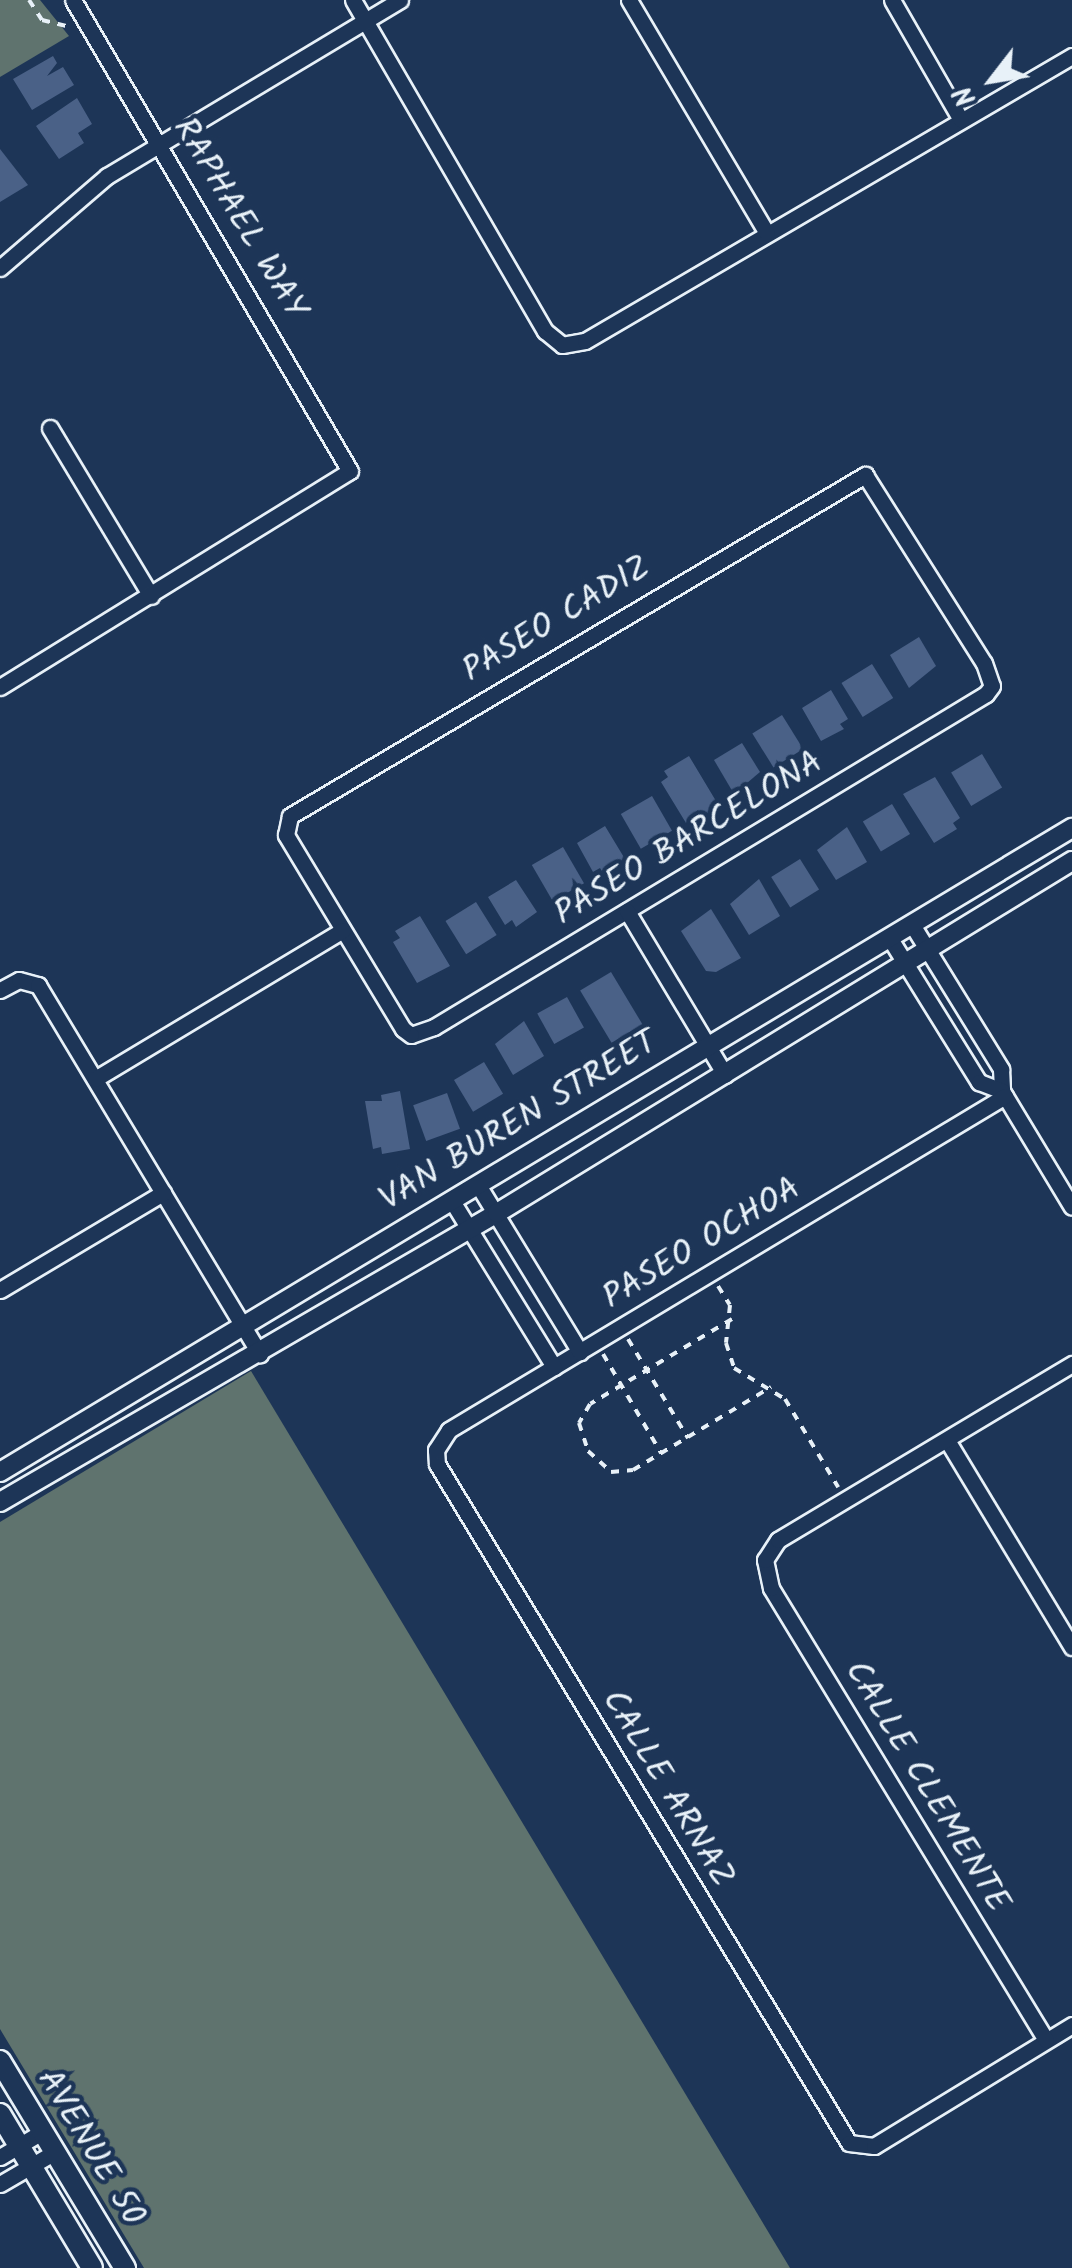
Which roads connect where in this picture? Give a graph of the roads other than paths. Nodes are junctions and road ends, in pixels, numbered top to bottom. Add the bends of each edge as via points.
1 (72, 0) edge
2 (353, 0) edge
3 (400, 0) edge
4 (629, 0) edge
5 (892, 0) edge
6 (366, 21) junction
7 (1072, 56) edge
8 (962, 120) junction
9 (160, 144) junction
10 (767, 233) junction
11 (0, 268) edge
12 (50, 428) dead end
13 (151, 596) junction
14 (992, 686) joint
15 (0, 687) edge
16 (1072, 828) edge
17 (1072, 861) edge
18 (627, 912) junction
19 (911, 923) junction
20 (342, 930) junction
21 (888, 938) junction
22 (928, 952) junction
23 (906, 966) junction
24 (0, 990) edge
25 (708, 1046) junction
26 (726, 1074) junction
27 (95, 1079) junction
28 (1004, 1094) junction
29 (478, 1185) junction
30 (163, 1192) junction
31 (452, 1201) junction
32 (1072, 1207) edge
33 (496, 1213) junction
34 (469, 1228) junction
35 (0, 1290) edge
36 (242, 1325) junction
37 (580, 1352) junction
38 (260, 1354) junction
39 (1072, 1364) edge
40 (554, 1368) junction
41 (947, 1440) junction
42 (436, 1450) joint
43 (0, 1472) edge
44 (0, 1502) edge
45 (1072, 1647) edge
46 (1072, 2025) edge
47 (1046, 2040) junction
48 (0, 2061) edge
49 (0, 2114) edge
50 (42, 2132) junction
51 (19, 2146) junction
52 (55, 2152) junction
53 (0, 2157) edge
54 (31, 2166) junction
55 (0, 2184) edge
56 (92, 2268) edge
57 (125, 2268) edge

1 - 9 street, RAPHAEL WAY
2 - 6 street
3 - 6 street
4 - 10 street
5 - 8 street
6 - 9 street
6 - 10 street via 545,331 562,345 584,341
7 - 8 street
8 - 10 street
9 - 11 street via 70,203
9 - 13 street, RAPHAEL WAY via 350,471
12 - 13 street
13 - 15 street
14 - 18 street, PASEO BARCELONA
14 - 20 street, PASEO CADIZ via 954,612 865,475 284,824
16 - 19 street, VAN BUREN STREET
17 - 22 street, VAN BUREN STREET
18 - 20 street, PASEO BARCELONA via 411,1035
18 - 25 street
19 - 21 street, VAN BUREN STREET
19 - 22 street
20 - 27 street
21 - 23 street
21 - 25 street, VAN BUREN STREET
22 - 23 street, VAN BUREN STREET
22 - 28 street via 1001,1069
23 - 26 street, VAN BUREN STREET
23 - 28 street via 979,1082
24 - 27 street via 29,979
25 - 26 street
25 - 29 street, VAN BUREN STREET
26 - 33 street, VAN BUREN STREET
27 - 30 street
28 - 32 street
28 - 37 street, PASEO OCHOA
29 - 31 street, VAN BUREN STREET
29 - 33 street
30 - 35 street
30 - 36 street
31 - 34 street
31 - 36 street, VAN BUREN STREET
33 - 34 street, VAN BUREN STREET
33 - 37 street
34 - 38 street, VAN BUREN STREET
34 - 40 street
36 - 38 street
36 - 43 street, VAN BUREN STREET
37 - 40 street, PASEO OCHOA
38 - 44 street, VAN BUREN STREET
39 - 41 street
40 - 42 street, PASEO OCHOA via 450,1430
41 - 45 street
41 - 47 street, CALLE CLEMENTE via 778,1540 765,1560 771,1588
42 - 47 street, CALLE ARNAZ via 447,1481 849,2144 874,2146
46 - 47 street
48 - 50 main road, AVENUE 50
49 - 51 main road, AVENUE 50
50 - 51 street
50 - 52 main road, AVENUE 50
51 - 53 street
51 - 54 main road, AVENUE 50
52 - 54 street
52 - 57 main road, AVENUE 50
54 - 55 street
54 - 56 main road, AVENUE 50

